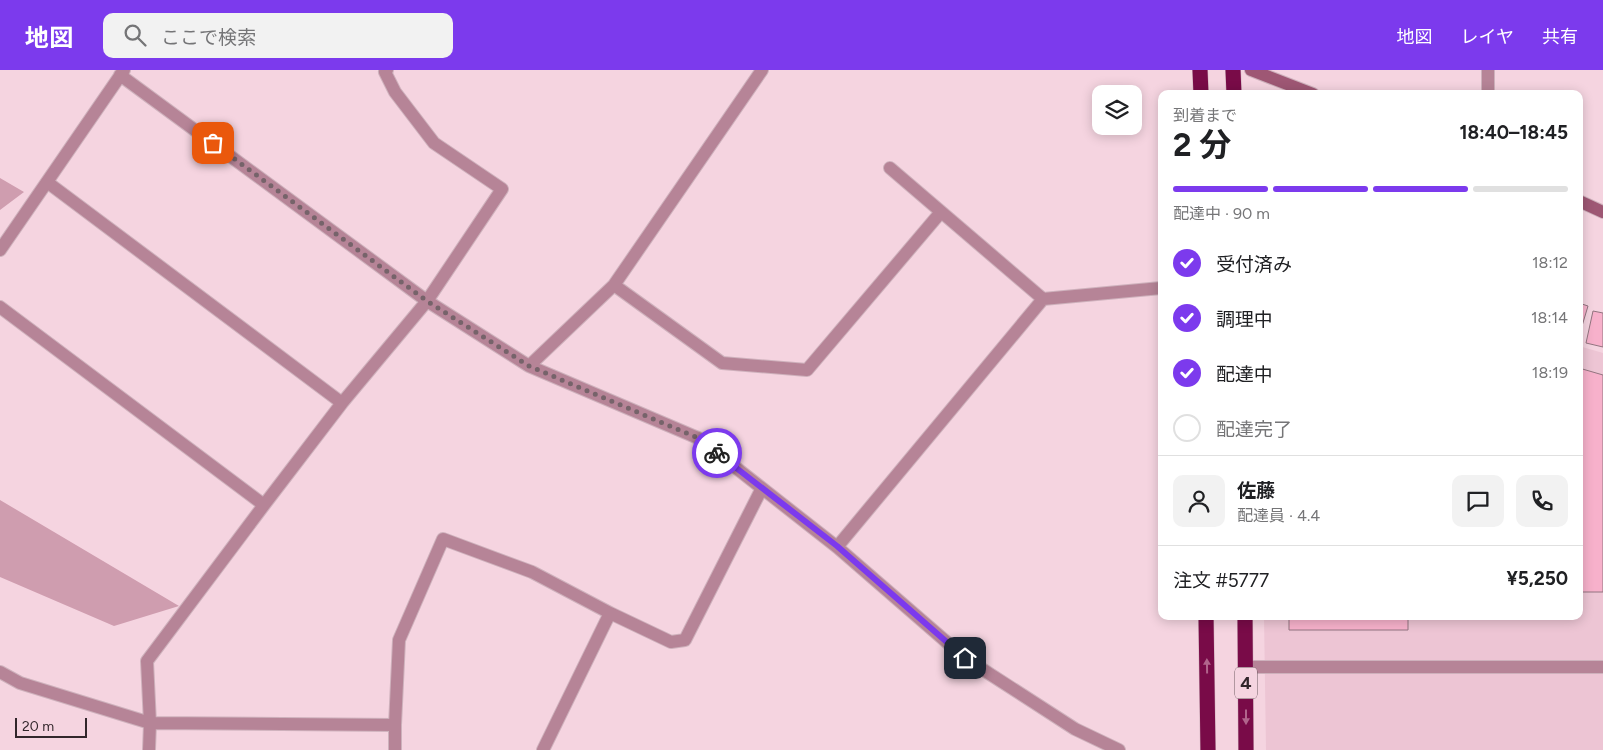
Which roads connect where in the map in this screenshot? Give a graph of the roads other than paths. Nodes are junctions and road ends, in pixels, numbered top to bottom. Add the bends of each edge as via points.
1 (387, 70) edge
2 (762, 70) edge
3 (1200, 70) edge
4 (1233, 70) edge
5 (1251, 70) edge
6 (1488, 70) edge
7 (122, 72) edge
8 (1201, 90) edge
9 (1234, 90) edge
10 (1303, 90) edge
11 (1488, 90) edge
12 (890, 168) dead end
13 (47, 182) junction
14 (1583, 203) edge
15 (941, 212) junction
16 (1603, 212) edge
17 (0, 250) edge
18 (614, 285) junction
19 (1158, 288) edge
20 (1044, 299) junction
21 (427, 301) junction
22 (0, 307) edge
23 (529, 366) junction
24 (342, 403) junction
25 (762, 488) junction
26 (264, 504) junction
27 (837, 546) junction
28 (610, 613) junction
29 (1206, 620) edge
30 (1245, 620) edge
31 (1246, 667) junction
32 (1603, 667) edge
33 (0, 672) edge
34 (150, 723) junction
35 (395, 725) junction
36 (149, 750) edge
37 (395, 750) edge
38 (543, 750) edge
39 (1120, 750) edge
40 (1208, 750) edge
41 (1246, 750) edge

1 - 21 street via 385,72 395,92 434,143 502,189
2 - 18 street
3 - 8 highway
4 - 9 highway
5 - 10 street
6 - 11 street
7 - 13 street
7 - 21 street
12 - 15 street
13 - 17 street
13 - 24 street
14 - 16 street
15 - 18 street via 806,370 722,363
15 - 20 street
18 - 23 street
19 - 20 street
20 - 27 street
21 - 23 street
21 - 24 street
22 - 26 street
23 - 25 street via 698,438
24 - 26 street
25 - 27 street
25 - 28 street via 685,640 671,642
26 - 34 street via 147,661
27 - 39 street via 965,658 1076,729
28 - 35 street via 532,572 444,539 399,640
28 - 38 street
40 -> 29 highway, 4
30 - 31 highway, 4
31 - 32 street
31 -> 41 highway, 4
33 - 34 street via 20,684
34 - 35 street
34 - 36 street
35 - 37 street

